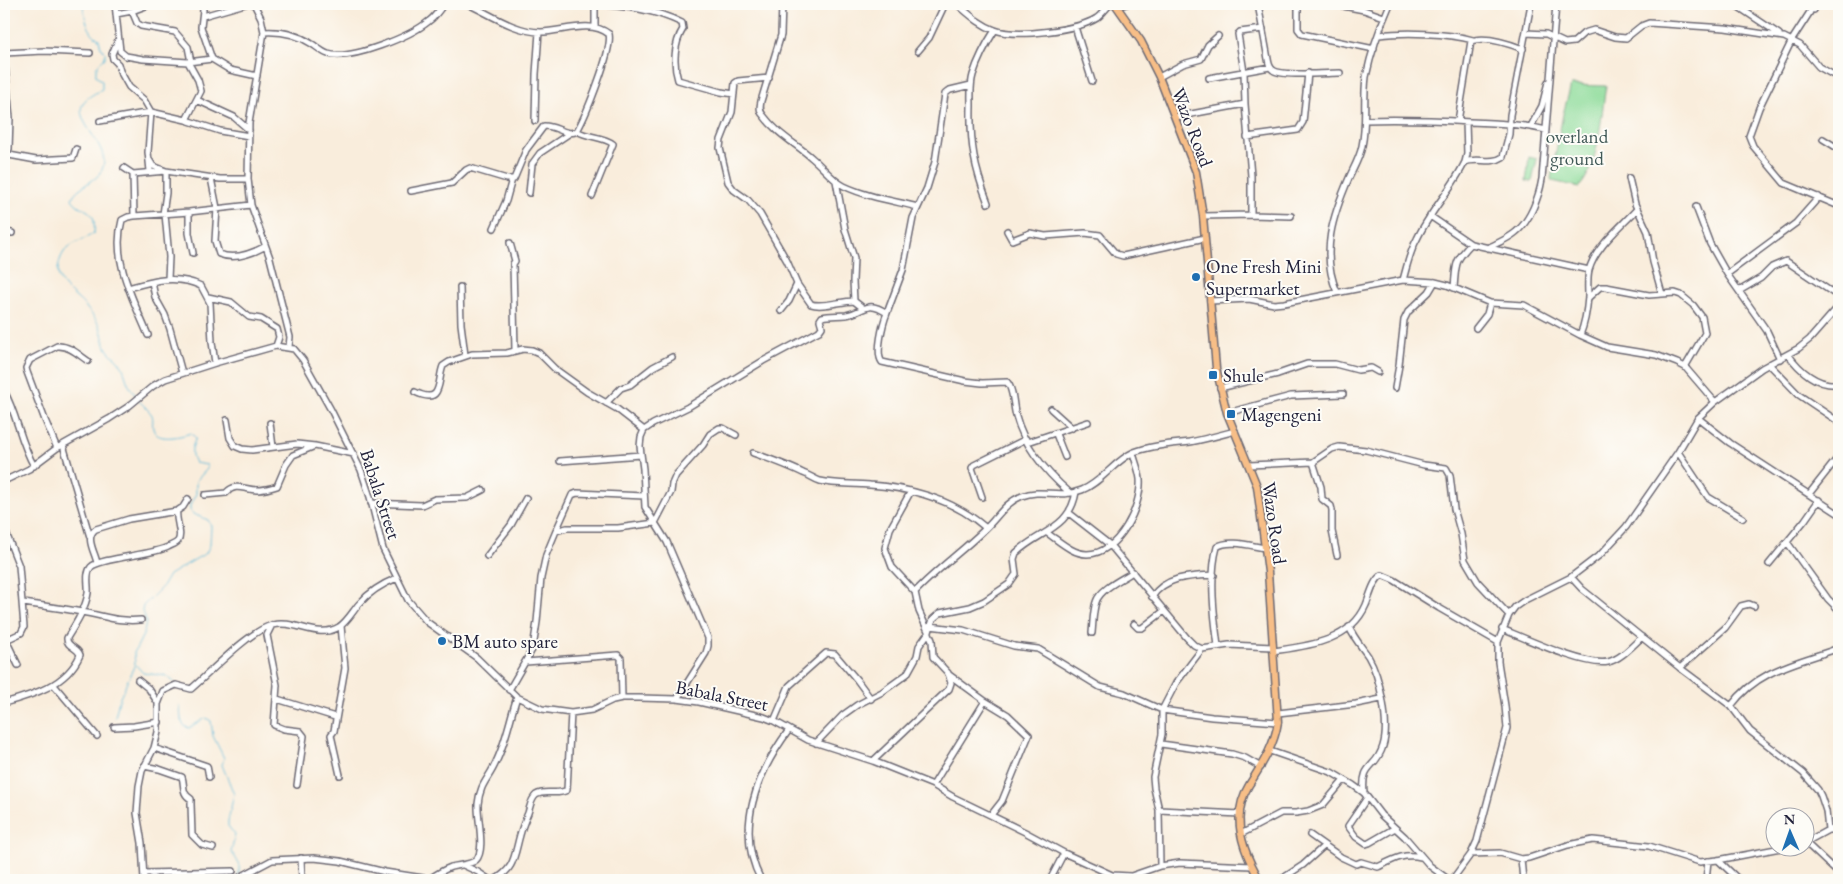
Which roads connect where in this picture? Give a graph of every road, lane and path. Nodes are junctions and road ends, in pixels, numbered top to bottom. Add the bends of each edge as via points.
1 (115, 4) edge
2 (151, 4) edge
3 (202, 4) edge
4 (245, 4) edge
5 (254, 4) edge
6 (444, 4) edge
7 (468, 4) edge
8 (595, 4) edge
9 (782, 4) edge
10 (945, 4) edge
11 (958, 4) edge
12 (1114, 4) edge
13 (1126, 4) edge
14 (1258, 4) edge
15 (1298, 4) edge
16 (1333, 4) edge
17 (1390, 4) edge
18 (1531, 4) edge
19 (1556, 4) edge
20 (1734, 4) edge
21 (625, 5) edge
22 (1813, 8) edge
23 (132, 11) junction
24 (116, 14) junction
25 (203, 16) junction
26 (1384, 17) junction
27 (1076, 26) junction
28 (595, 27) junction
29 (1263, 29) junction
30 (995, 30) junction
31 (264, 32) junction
32 (539, 32) junction
33 (1526, 33) junction
34 (1378, 35) junction
35 (1218, 36) dead end
36 (1554, 37) junction
37 (1784, 37) junction
38 (118, 40) junction
39 (1473, 40) junction
40 (1792, 40) junction
41 (1523, 49) junction
42 (1374, 50) junction
43 (918, 51) dead end
44 (4, 53) edge
45 (90, 53) dead end
46 (4, 57) edge
47 (212, 59) junction
48 (190, 62) junction
49 (1270, 67) junction
50 (1551, 70) junction
51 (1244, 72) junction
52 (1308, 73) junction
53 (1340, 73) dead end
54 (257, 76) junction
55 (1158, 77) junction
56 (769, 78) junction
57 (1209, 78) dead end
58 (1839, 78) edge
59 (1092, 81) dead end
60 (971, 85) junction
61 (734, 94) junction
62 (197, 100) junction
63 (1245, 104) junction
64 (151, 112) junction
65 (1175, 117) junction
66 (100, 120) dead end
67 (186, 120) junction
68 (1365, 120) junction
69 (535, 121) dead end
70 (1458, 121) junction
71 (1466, 122) junction
72 (1509, 124) junction
73 (1530, 126) junction
74 (1546, 130) junction
75 (578, 131) junction
76 (249, 133) junction
77 (570, 133) junction
78 (1247, 137) junction
79 (1823, 139) dead end
80 (76, 149) dead end
81 (1839, 149) edge
82 (5, 151) edge
83 (149, 158) junction
84 (1466, 162) junction
85 (124, 168) dead end
86 (150, 171) junction
87 (166, 171) junction
88 (133, 174) junction
89 (211, 178) junction
90 (1630, 178) dead end
91 (248, 179) junction
92 (512, 179) junction
93 (836, 181) junction
94 (410, 191) dead end
95 (529, 193) dead end
96 (592, 196) dead end
97 (1819, 197) junction
98 (988, 203) dead end
99 (251, 205) junction
100 (1839, 206) edge
101 (918, 207) junction
102 (1696, 207) dead end
103 (217, 208) junction
104 (1637, 209) junction
105 (190, 212) junction
106 (164, 214) junction
107 (1251, 215) junction
108 (134, 216) junction
109 (1203, 216) junction
110 (1291, 216) dead end
111 (1430, 216) junction
112 (494, 228) dead end
113 (1007, 231) dead end
114 (4, 232) edge
115 (12, 233) dead end
116 (1205, 238) junction
117 (510, 243) dead end
118 (1471, 244) junction
119 (264, 246) junction
120 (1488, 248) junction
121 (193, 253) dead end
122 (1589, 270) junction
123 (1727, 274) junction
124 (168, 279) junction
125 (1403, 280) junction
126 (152, 282) junction
127 (1435, 282) junction
128 (797, 284) junction
129 (460, 287) dead end
130 (128, 288) junction
131 (1454, 288) junction
132 (1739, 291) junction
133 (1337, 292) junction
134 (1662, 294) junction
135 (208, 297) junction
136 (1839, 297) edge
137 (1588, 298) junction
138 (1210, 300) junction
139 (854, 302) junction
140 (1490, 303) junction
141 (863, 308) junction
142 (1838, 310) edge
143 (781, 311) dead end
144 (887, 313) junction
145 (1476, 328) dead end
146 (148, 335) dead end
147 (1580, 335) junction
148 (276, 346) junction
149 (290, 347) junction
150 (515, 350) junction
151 (1788, 354) junction
152 (464, 356) junction
153 (672, 357) dead end
154 (1780, 359) junction
155 (88, 361) dead end
156 (215, 363) junction
157 (1769, 364) junction
158 (1685, 367) junction
159 (1378, 372) dead end
160 (182, 373) junction
161 (1839, 384) edge
162 (1220, 388) junction
163 (1394, 388) dead end
164 (4, 391) edge
165 (415, 392) dead end
166 (1343, 394) dead end
167 (1715, 402) junction
168 (606, 403) junction
169 (1051, 409) dead end
170 (1227, 413) junction
171 (1698, 418) junction
172 (228, 420) dead end
173 (1088, 422) dead end
174 (1839, 422) edge
175 (270, 423) dead end
176 (1072, 428) junction
177 (644, 430) junction
178 (1235, 431) junction
179 (1056, 434) junction
180 (736, 435) dead end
181 (1027, 441) junction
182 (63, 445) junction
183 (315, 446) junction
184 (273, 447) junction
185 (57, 448) junction
186 (1678, 452) junction
187 (753, 453) dead end
188 (1133, 453) junction
189 (354, 454) junction
190 (641, 455) junction
191 (1839, 456) edge
192 (1065, 458) dead end
193 (560, 461) dead end
194 (1313, 462) junction
195 (1249, 465) junction
196 (34, 466) junction
197 (4, 480) edge
198 (483, 490) dead end
199 (911, 491) junction
200 (1076, 492) junction
201 (1070, 493) junction
202 (1809, 494) junction
203 (205, 495) dead end
204 (644, 496) junction
205 (982, 497) dead end
206 (526, 498) dead end
207 (188, 499) dead end
208 (1819, 500) junction
209 (371, 504) junction
210 (1839, 505) edge
211 (1833, 509) junction
212 (177, 511) junction
213 (1069, 512) junction
214 (1839, 514) edge
215 (1743, 518) dead end
216 (655, 523) junction
217 (4, 528) edge
218 (986, 528) junction
219 (556, 531) junction
220 (1047, 533) junction
221 (90, 536) junction
222 (1787, 542) junction
223 (1110, 545) junction
224 (1265, 548) junction
225 (1337, 555) dead end
226 (486, 556) dead end
227 (97, 563) junction
228 (1769, 564) dead end
229 (1133, 572) junction
230 (1214, 575) junction
231 (1571, 577) junction
232 (397, 578) junction
233 (915, 592) junction
234 (1152, 597) junction
235 (22, 603) junction
236 (1754, 606) dead end
237 (1839, 610) edge
238 (1164, 611) junction
239 (81, 612) junction
240 (1508, 615) junction
241 (140, 620) dead end
242 (923, 621) junction
243 (273, 624) junction
244 (1134, 624) dead end
245 (341, 626) junction
246 (930, 626) junction
247 (1349, 628) junction
248 (1502, 630) junction
249 (1092, 633) dead end
250 (1642, 637) junction
251 (5, 640) edge
252 (1498, 642) junction
253 (1218, 646) junction
254 (1839, 648) edge
255 (1273, 649) junction
256 (1202, 650) junction
257 (526, 662) junction
258 (18, 665) dead end
259 (1680, 668) junction
260 (948, 674) junction
261 (138, 680) dead end
262 (54, 684) junction
263 (509, 690) junction
264 (517, 697) junction
265 (622, 698) junction
266 (277, 699) junction
267 (677, 699) junction
268 (871, 699) junction
269 (1381, 699) junction
270 (985, 700) junction
271 (4, 703) edge
272 (158, 704) junction
273 (1731, 706) junction
274 (1162, 710) junction
275 (571, 713) junction
276 (1278, 713) junction
277 (335, 717) junction
278 (774, 720) junction
279 (159, 722) junction
280 (1278, 722) junction
281 (114, 727) dead end
282 (789, 730) junction
283 (98, 736) dead end
284 (816, 743) junction
285 (1161, 744) junction
286 (154, 748) junction
287 (1270, 751) junction
288 (874, 761) junction
289 (144, 766) junction
290 (1261, 767) junction
291 (340, 776) dead end
292 (209, 777) dead end
293 (1344, 780) junction
294 (297, 785) dead end
295 (933, 785) junction
296 (1364, 793) junction
297 (1367, 798) junction
298 (1159, 810) junction
299 (1240, 814) junction
300 (991, 815) junction
301 (1395, 828) junction
302 (1828, 830) junction
303 (1839, 830) edge
304 (1241, 834) junction
305 (1310, 835) dead end
306 (1816, 837) edge
307 (1324, 846) junction
308 (213, 848) dead end
309 (1766, 851) edge
310 (1816, 852) edge
311 (1064, 853) junction
312 (1471, 854) junction
313 (1422, 857) junction
314 (301, 858) junction
315 (1521, 859) junction
316 (1718, 860) junction
317 (1708, 862) junction
318 (462, 864) junction
319 (1160, 866) junction
320 (1252, 866) junction
321 (233, 871) dead end
322 (145, 873) junction
323 (152, 873) junction
324 (188, 873) junction
325 (1839, 874) edge
326 (240, 877) dead end
327 (1110, 877) edge
328 (1132, 878) edge
329 (144, 880) edge
330 (154, 880) edge
331 (190, 880) edge
332 (302, 880) edge
333 (428, 880) edge
334 (492, 880) edge
335 (761, 880) edge
336 (1050, 880) edge
337 (1260, 880) edge
338 (1280, 880) edge
339 (1450, 880) edge
340 (1523, 880) edge
341 (1706, 880) edge
342 (1738, 880) edge

1 - 24 street
2 - 23 street
3 - 25 street
4 - 25 street
5 - 31 street
6 - 31 street via 418,28 354,54 330,54 298,37 276,31
7 - 32 street via 509,24
8 - 21 street
8 - 28 street
9 - 56 street via 781,35
10 - 43 street via 929,38
11 - 30 street
12 - 13 street
12 - 27 street via 1095,19
12 - 55 main road, Wazo Road via 1141,41
14 - 29 street
15 - 42 street via 1298,29 1302,34
16 - 26 street
17 - 26 street
18 - 33 street
19 - 36 street
20 - 37 street
21 - 61 street via 653,11 682,23 676,49 678,80
22 - 40 street
23 - 24 street
23 - 48 street via 141,26 175,32 188,47
24 - 38 street
25 - 47 street via 201,27
26 - 34 street
27 - 30 street via 1024,33
27 - 59 street
28 - 32 street
28 - 75 street via 609,34 610,42 596,89
29 - 49 street
29 - 51 street via 1238,34
30 - 60 street via 978,60
31 - 54 street
32 - 69 street
33 - 36 street
33 - 41 street
34 - 39 street via 1426,35
34 - 42 street
35 - 55 street via 1208,45 1201,59
36 - 37 street via 1565,43 1574,42 1584,32 1594,30 1624,38 1641,26 1653,23
36 - 50 street
37 - 40 street
38 - 48 street via 120,51 126,56
38 - 64 street via 113,59 129,87 144,100
39 - 41 street via 1505,43
39 - 70 street
40 - 58 street via 1820,67
40 - 97 street via 1749,136 1784,183
41 - 72 street
42 - 68 street via 1366,77
44 - 45 street
46 - 82 street via 10,118 9,149
47 - 48 street
47 - 54 street via 230,70
48 - 62 street via 200,85 201,93
49 - 51 street
49 - 52 street via 1274,72 1283,74
50 - 73 street via 1542,106
50 - 74 street
51 - 57 street
51 - 63 street
52 - 53 street
52 - 78 street via 1303,122 1298,130
54 - 76 street
55 - 65 main road, Wazo Road
56 - 61 street via 738,81
56 - 93 street via 760,105 762,115
60 - 98 street via 972,154
60 - 101 street via 945,94 934,162
61 - 128 street via 732,112 720,148 728,182 760,214
62 - 67 street
62 - 76 street via 234,117
63 - 65 street
63 - 78 street
64 - 66 street
64 - 67 street
64 - 83 street
65 - 109 main road, Wazo Road via 1196,172
67 - 76 street via 220,131
68 - 70 street
68 - 133 street via 1362,149 1336,210 1328,241 1331,279
70 - 71 street
71 - 72 street
71 - 84 street
72 - 73 street
72 - 84 street via 1503,157
73 - 74 street
74 - 120 street via 1538,199 1515,234
75 - 77 street
75 - 96 street via 613,144
76 - 91 street
77 - 92 street via 544,126 526,150
77 - 95 street via 540,153 532,164
78 - 107 street
79 - 81 street
80 - 82 street via 73,158 42,160 9,155
83 - 86 street
83 - 87 street via 153,166
84 - 111 street
85 - 88 street
86 - 87 street
86 - 88 street
87 - 89 street
87 - 106 street
88 - 108 street
89 - 91 street
89 - 103 street
90 - 104 street
91 - 99 street
92 - 94 street via 470,168 452,183
92 - 112 street
93 - 101 street via 860,192
93 - 139 street via 854,258
97 - 100 street
97 - 123 street via 1796,223
99 - 103 street
99 - 119 street
101 - 144 street
102 - 123 street via 1710,244
103 - 105 street
103 - 119 street via 216,241 220,255 242,256
104 - 122 street via 1602,248
104 - 134 street via 1648,232
105 - 106 street
105 - 121 street via 189,233
106 - 108 street
106 - 124 street
107 - 109 street
107 - 110 street
108 - 130 street via 122,220 119,239 120,259
109 - 116 main road, Wazo Road
111 - 118 street
111 - 125 street via 1416,240
113 - 116 street via 1012,240 1030,233 1045,236 1100,235 1116,254 1122,256
114 - 115 street
116 - 138 main road, Wazo Road
117 - 150 street via 515,261
118 - 120 street
118 - 131 street via 1456,263
119 - 149 street via 281,300
120 - 122 street
122 - 137 street
123 - 132 street
124 - 126 street
124 - 135 street via 195,283
125 - 127 street
125 - 133 street
126 - 130 street
126 - 160 street
127 - 131 street
127 - 163 street via 1404,320
128 - 139 street via 814,305
128 - 143 street
129 - 152 street
130 - 146 street
131 - 140 street
132 - 136 street via 1786,261
132 - 154 street via 1767,331
133 - 138 street via 1284,304 1249,299
134 - 137 street via 1600,287
134 - 158 street via 1668,292 1682,296 1698,311 1704,325 1705,332
135 - 148 street via 231,302 249,317 261,319 276,329 279,337
135 - 156 street
137 - 147 street
138 - 162 main road, Wazo Road
139 - 141 street
140 - 145 street via 1487,314
140 - 147 street via 1524,306
141 - 144 street via 874,307
141 - 177 street via 854,313 822,317 821,330 815,334
142 - 151 street via 1810,339
144 - 181 street via 879,357 882,362 965,381 1007,382
147 - 158 street via 1607,347 1656,355
148 - 149 street
148 - 156 street
149 - 189 street, Babala Street via 300,354
150 - 152 street
150 - 168 street via 539,353 555,369
151 - 154 street
151 - 161 street via 1798,369 1806,374 1832,385
152 - 165 street via 443,366 436,393 427,396
153 - 168 street via 630,385 620,388
154 - 157 street
155 - 185 street via 68,347 57,346 27,364 27,372
156 - 160 street
157 - 167 street
157 - 174 street via 1799,395
158 - 167 street
159 - 162 street via 1371,368 1358,370 1314,363
160 - 182 street via 153,386 129,406
162 - 170 main road, Wazo Road
164 - 196 street via 25,451
166 - 170 street via 1291,396
167 - 171 street
168 - 177 street
169 - 176 street
170 - 178 main road, Wazo Road
171 - 186 street
171 - 202 street via 1730,443
172 - 184 street via 230,438 235,446 242,450
173 - 176 street
175 - 184 street
176 - 179 street
177 - 190 street via 640,442
178 - 188 street
178 - 195 main road, Wazo Road
179 - 181 street
179 - 192 street
180 - 216 street via 723,428 710,434 676,475
181 - 201 street via 1048,474
181 - 205 street via 974,465 972,468
182 - 185 street
182 - 221 street
183 - 184 street
183 - 189 street
183 - 203 street via 293,455 276,487 258,490 232,488 226,493
185 - 196 street
186 - 215 street via 1708,497
186 - 231 street via 1616,539
187 - 199 street via 818,480 845,485 900,487
188 - 200 street via 1097,481
188 - 223 street via 1140,479 1139,494 1130,522
189 - 209 street, Babala Street
190 - 193 street
190 - 204 street
191 - 202 street
194 - 195 street
194 - 225 street via 1322,499 1331,506
194 - 240 street via 1338,446 1446,468 1450,475 1465,560 1478,582
195 - 224 main road, Wazo Road via 1257,486
196 - 197 street
198 - 209 street via 467,498 435,499 422,505
199 - 218 street via 957,508
199 - 233 street via 890,529 885,548 892,567
200 - 201 street
200 - 213 street
201 - 218 street via 1021,496
202 - 208 street
204 - 216 street via 645,507
204 - 219 street via 577,493 572,495
206 - 226 street via 511,525
207 - 212 street
208 - 211 street
208 - 222 street
209 - 232 street, Babala Street via 383,549
210 - 211 street
211 - 214 street
212 - 221 street via 102,526
212 - 227 street via 180,535 176,543 160,551
213 - 220 street
213 - 223 street
216 - 219 street
216 - 267 street via 708,638 706,653
217 - 235 street via 19,566
218 - 233 street
219 - 257 street via 544,562 535,638
220 - 223 street via 1087,554
220 - 246 street via 1016,553 1016,574 1009,584 970,607 940,613
221 - 227 street
222 - 228 street
222 - 237 street
223 - 229 street
224 - 230 street via 1219,545
224 - 255 main road, Wazo Road
227 - 239 street via 90,570 88,594
229 - 234 street
229 - 249 street via 1098,598
230 - 234 street via 1176,579 1162,586
230 - 253 street
231 - 240 street via 1526,600
231 - 250 street
232 - 245 street via 372,591
232 - 263 street, Babala Street via 408,600 427,622 477,658
233 - 242 street
234 - 238 street
235 - 239 street
235 - 251 street via 23,630
236 - 259 street via 1741,606 1725,628
238 - 244 street via 1142,628
238 - 256 street
239 - 241 street via 125,622
239 - 262 street via 66,638 80,655 76,664
240 - 248 street
242 - 246 street
242 - 246 street
243 - 245 street via 326,632
243 - 266 street via 267,635
243 - 272 street via 241,644 191,689 176,685 168,687
245 - 277 street via 345,668
246 - 260 street via 933,657
246 - 268 street via 907,674
246 - 274 street via 963,630 1038,650 1100,687 1124,693
247 - 252 street via 1365,608 1379,577 1386,575
247 - 255 street via 1310,646
247 - 269 street via 1368,657
248 - 250 street via 1552,650 1606,663 1626,652
248 - 252 street
250 - 259 street
251 - 258 street
252 - 312 street via 1507,728 1483,822
253 - 255 street via 1246,644
253 - 256 street
254 - 273 street via 1759,678
255 - 276 main road, Wazo Road
256 - 274 street via 1176,683
257 - 263 street
257 - 265 street via 618,655 621,658
259 - 273 street
260 - 270 street
260 - 288 street via 949,689
261 - 272 street via 149,689
262 - 271 street
262 - 283 street
263 - 264 street, Babala Street
264 - 275 street, Babala Street via 542,709
264 - 318 street via 498,758 482,783 478,805 479,856 474,862
265 - 267 street, Babala Street
265 - 275 street, Babala Street via 592,710
266 - 277 street
266 - 294 street via 274,725 300,731 304,736
267 - 278 street, Babala Street via 724,706
268 - 278 street via 835,654 826,653 789,686
268 - 284 street via 843,715
269 - 276 street
269 - 296 street via 1385,740 1380,756 1363,775
270 - 295 street
270 - 300 street via 1008,715 1029,735 1002,801
272 - 279 street
273 - 302 street via 1750,731 1795,766 1818,790 1826,810
274 - 280 street
274 - 285 street
275 - 334 street via 567,790 536,795 513,863 504,874
276 - 280 main road, Wazo Road
277 - 291 street via 331,735
278 - 282 street, Babala Street
279 - 281 street
279 - 286 street
280 - 287 main road, Wazo Road
282 - 284 street, Babala Street
282 - 335 street via 761,775 749,816 754,867
284 - 288 street, Babala Street
285 - 290 street via 1232,754
285 - 298 street via 1154,777
286 - 289 street
286 - 292 street via 208,766
287 - 290 main road, Wazo Road
287 - 293 street via 1331,772
288 - 295 street, Babala Street
289 - 308 street via 182,778 183,791 192,804 192,835
289 - 322 street via 137,813
290 - 299 main road, Wazo Road via 1244,796
293 - 296 street
293 - 304 street via 1323,805 1308,811 1281,813
295 - 300 street, Babala Street
296 - 297 street
297 - 301 street
297 - 301 street via 1348,826 1356,836 1366,844
298 - 299 street
298 - 319 street
299 - 304 main road, Wazo Road
300 - 311 street, Babala Street
301 - 313 street
302 - 303 street
302 - 306 street
304 - 320 main road, Wazo Road
305 - 307 street
307 - 313 street via 1356,864 1378,866 1400,856
307 - 338 street
309 - 316 street
310 - 325 street
311 - 327 street, Babala Street
311 - 336 street
312 - 315 street via 1500,853
312 - 339 street
313 - 339 street via 1438,874
314 - 326 street via 272,860
314 - 332 street
314 - 333 street via 327,859
315 - 317 street via 1593,840 1649,846 1688,860
315 - 340 street
316 - 317 street
316 - 342 street
317 - 341 street
318 - 333 street
318 - 334 street
319 - 320 street, Babala Street via 1198,863
319 - 328 street, Babala Street
320 - 337 main road, Wazo Road
321 - 324 street
322 - 323 street
322 - 329 street
323 - 324 street
323 - 330 street
324 - 331 street
327 - 328 street, Babala Street

